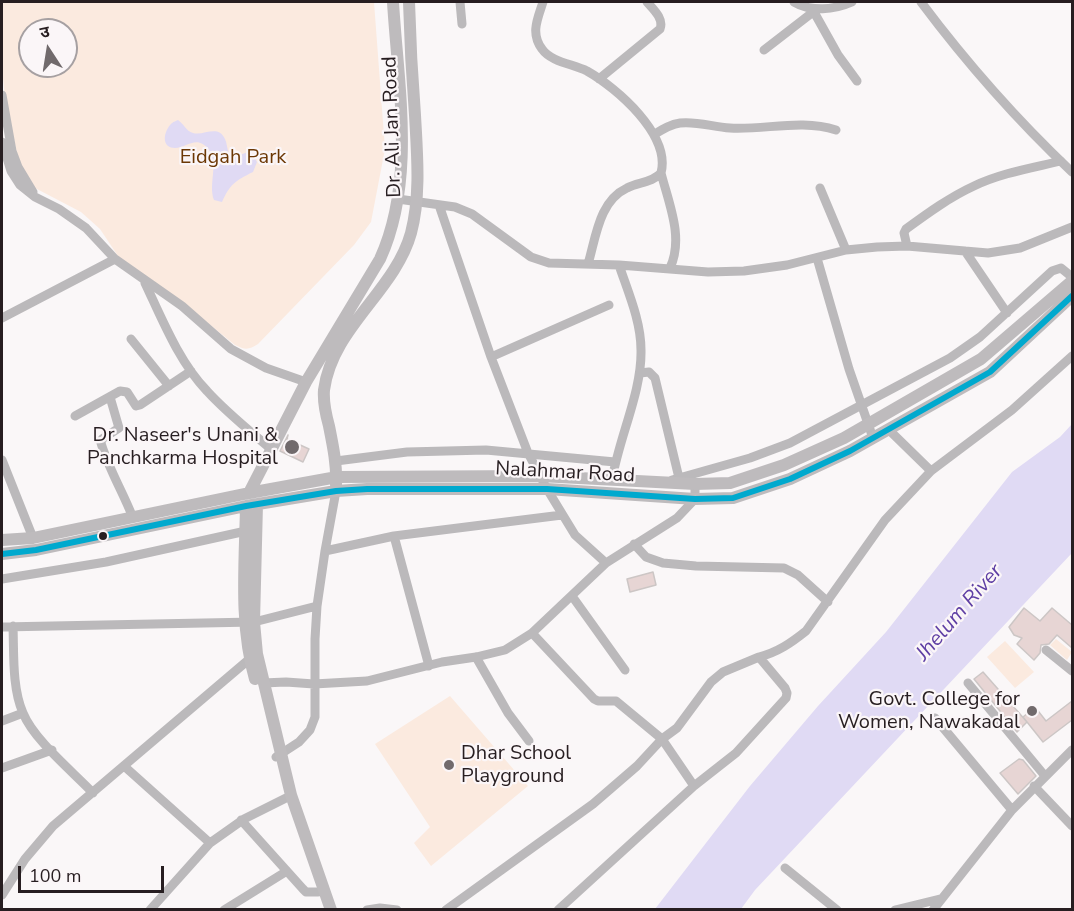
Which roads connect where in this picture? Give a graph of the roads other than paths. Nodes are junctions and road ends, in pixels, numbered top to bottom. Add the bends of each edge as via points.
1 (393, 2) edge
2 (409, 2) edge
3 (459, 2) edge
4 (543, 2) edge
5 (647, 2) edge
6 (794, 2) edge
7 (852, 2) edge
8 (921, 2) edge
9 (815, 10) junction
10 (462, 24) dead end
11 (764, 50) dead end
12 (599, 79) junction
13 (857, 81) dead end
14 (2, 95) edge
15 (836, 130) dead end
16 (655, 134) junction
17 (4, 148) edge
18 (1060, 161) junction
19 (1072, 172) edge
20 (661, 173) junction
21 (820, 188) dead end
22 (398, 199) junction
23 (416, 201) junction
24 (439, 204) junction
25 (1072, 226) edge
26 (907, 246) junction
27 (846, 250) junction
28 (965, 251) junction
29 (817, 258) junction
30 (115, 259) junction
31 (588, 264) junction
32 (619, 265) junction
33 (670, 268) junction
34 (1072, 279) edge
35 (144, 280) junction
36 (1072, 296) edge
37 (609, 305) dead end
38 (1007, 313) junction
39 (2, 318) edge
40 (131, 339) dead end
41 (1072, 356) edge
42 (491, 357) junction
43 (191, 371) junction
44 (639, 373) junction
45 (306, 382) junction
46 (168, 386) junction
47 (110, 397) junction
48 (862, 405) junction
49 (75, 416) dead end
50 (869, 423) junction
51 (889, 430) junction
52 (873, 438) junction
53 (272, 450) junction
54 (528, 453) junction
55 (2, 460) edge
56 (336, 461) junction
57 (615, 462) junction
58 (931, 471) junction
59 (540, 476) junction
60 (337, 477) junction
61 (679, 478) junction
62 (612, 480) junction
63 (664, 483) junction
64 (695, 484) junction
65 (547, 489) junction
66 (336, 492) junction
67 (249, 493) junction
68 (695, 500) junction
69 (251, 505) junction
70 (562, 515) junction
71 (133, 518) junction
72 (246, 531) junction
73 (97, 532) junction
74 (394, 536) junction
75 (33, 538) junction
76 (2, 540) edge
77 (634, 544) junction
78 (325, 551) junction
79 (2, 554) edge
80 (606, 562) junction
81 (2, 579) edge
82 (572, 596) junction
83 (828, 602) junction
84 (317, 606) junction
85 (250, 622) junction
86 (13, 626) junction
87 (2, 627) edge
88 (532, 633) junction
89 (1046, 650) dead end
90 (253, 656) junction
91 (476, 657) junction
92 (759, 657) junction
93 (429, 666) junction
94 (625, 670) dead end
95 (1072, 670) edge
96 (263, 683) junction
97 (968, 683) dead end
98 (314, 684) junction
99 (23, 713) junction
100 (935, 718) dead end
101 (2, 721) edge
102 (662, 739) junction
103 (529, 741) dead end
104 (52, 750) junction
105 (1072, 750) edge
106 (278, 756) junction
107 (124, 766) junction
108 (2, 768) edge
109 (1045, 776) junction
110 (694, 786) junction
111 (1034, 786) junction
112 (93, 793) junction
113 (286, 798) junction
114 (1012, 810) junction
115 (241, 820) junction
116 (1072, 826) edge
117 (210, 843) junction
118 (785, 868) dead end
119 (287, 871) junction
120 (318, 892) junction
121 (2, 895) edge
122 (940, 899) junction
123 (150, 909) edge
124 (224, 909) edge
125 (324, 909) edge
126 (331, 909) edge
127 (367, 909) edge
128 (397, 909) edge
129 (446, 909) edge
130 (558, 909) edge
131 (837, 909) edge
132 (895, 909) edge
133 (933, 909) edge

1 - 22 main road, Dr. Ali Jan Road via 400,102
2 - 23 main road, Dr. Ali Jan Road
3 - 10 street
4 - 12 street via 535,28 541,48
5 - 12 street via 660,19 660,30
6 - 9 street
7 - 9 street
8 - 18 street
9 - 11 street
9 - 13 street via 838,55
12 - 16 street
14 - 17 street
15 - 16 street via 819,125 730,128 678,123
16 - 20 street via 660,146
17 - 30 street via 20,185 86,228
18 - 19 street
18 - 26 street via 976,184 952,197 906,229
20 - 31 street via 612,197 603,211
20 - 33 street via 677,242
21 - 27 street
22 - 23 street
22 - 45 main road, Dr. Ali Jan Road via 380,259
23 - 24 street
23 - 56 main road, Dr. Ali Jan Road via 411,232 397,264 331,363 324,392
24 - 31 street via 472,214 531,256 549,263
24 - 42 street
25 - 28 street via 1020,248 988,253
26 - 27 street
26 - 28 street
27 - 29 street
28 - 38 street
29 - 33 street via 744,271
29 - 48 street
30 - 35 street
30 - 39 street
31 - 32 street
32 - 33 street
32 - 44 street via 637,320 642,348
34 - 38 street via 1061,268 1052,271
34 - 50 main road, Nalahmar Road via 981,359
35 - 43 street
35 - 45 street via 182,306 231,349 266,368
36 - 51 main road, Nalahmar Road via 990,372
37 - 42 street
38 - 48 street via 950,357
40 - 46 street
41 - 58 street via 1012,410
42 - 54 street
43 - 46 street
43 - 53 street via 206,391
44 - 57 street
44 - 61 street via 650,372 655,378
45 - 53 main road, Dr. Ali Jan Road
46 - 47 street via 140,405 133,404 124,390
47 - 49 street
47 - 71 street via 119,428 101,443
48 - 50 street
48 - 61 street via 780,447
50 - 52 street
50 - 64 main road, Nalahmar Road via 784,465 730,483
51 - 52 main road, Nalahmar Road
51 - 58 street
52 - 68 main road, Nalahmar Road via 790,479 733,498
53 - 67 main road, Dr. Ali Jan Road
54 - 56 street via 406,452
54 - 57 street
54 - 59 street
55 - 75 street
56 - 60 main road, Dr. Ali Jan Road
57 - 62 street
58 - 83 street via 885,520
59 - 60 main road, Nalahmar Road
59 - 62 main road, Nalahmar Road
59 - 65 street
60 - 66 main road
60 - 67 main road, Nalahmar Road
61 - 63 street
62 - 63 main road, Nalahmar Road
63 - 64 main road, Nalahmar Road
64 - 68 street
65 - 66 main road, Nalahmar Road
65 - 68 main road, Nalahmar Road
65 - 70 street
66 - 69 main road, Nalahmar Road
66 - 78 street
67 - 71 main road, Nalahmar Road
68 - 77 street via 676,518
69 - 72 main road
69 - 73 main road, Nalahmar Road
69 - 85 main road
70 - 74 street
70 - 80 street via 575,535
71 - 73 main road, Nalahmar Road
72 - 81 street via 117,560
72 - 85 main road
73 - 75 main road, Nalahmar Road
73 - 79 main road, Nalahmar Road via 36,550
74 - 78 street
74 - 93 street
75 - 76 main road, Nalahmar Road
77 - 80 street
77 - 83 street via 646,557 663,563 784,568 798,575
78 - 84 street
80 - 82 street
82 - 88 street
82 - 94 street
83 - 92 street via 806,631 775,653
84 - 85 street
84 - 98 street
85 - 86 street
85 - 90 main road
86 - 87 street
86 - 99 street via 15,673
88 - 91 street via 505,650
88 - 102 street via 594,699 616,701
89 - 95 street
90 - 96 main road
90 - 106 main road
90 - 107 street
91 - 93 street
91 - 103 street
92 - 102 street via 723,672 711,682 677,728
92 - 110 street via 785,688 786,698 736,753
93 - 98 street via 367,681
96 - 98 street
96 - 106 main road
97 - 109 street
98 - 106 street via 315,717 310,730
99 - 101 street
99 - 104 street
100 - 114 street
102 - 110 street
102 - 129 street via 592,804
104 - 108 street
104 - 112 street
105 - 109 street
106 - 113 main road
106 - 126 main road
107 - 112 street
107 - 117 street
109 - 111 street
110 - 130 street
111 - 114 street
111 - 116 street
112 - 121 street via 53,826
113 - 115 street
113 - 120 main road
114 - 122 street
115 - 117 street
115 - 119 street
117 - 123 street
118 - 131 street
119 - 120 street via 306,892
119 - 124 street
120 - 125 main road
122 - 132 street
122 - 133 street
127 - 128 street

